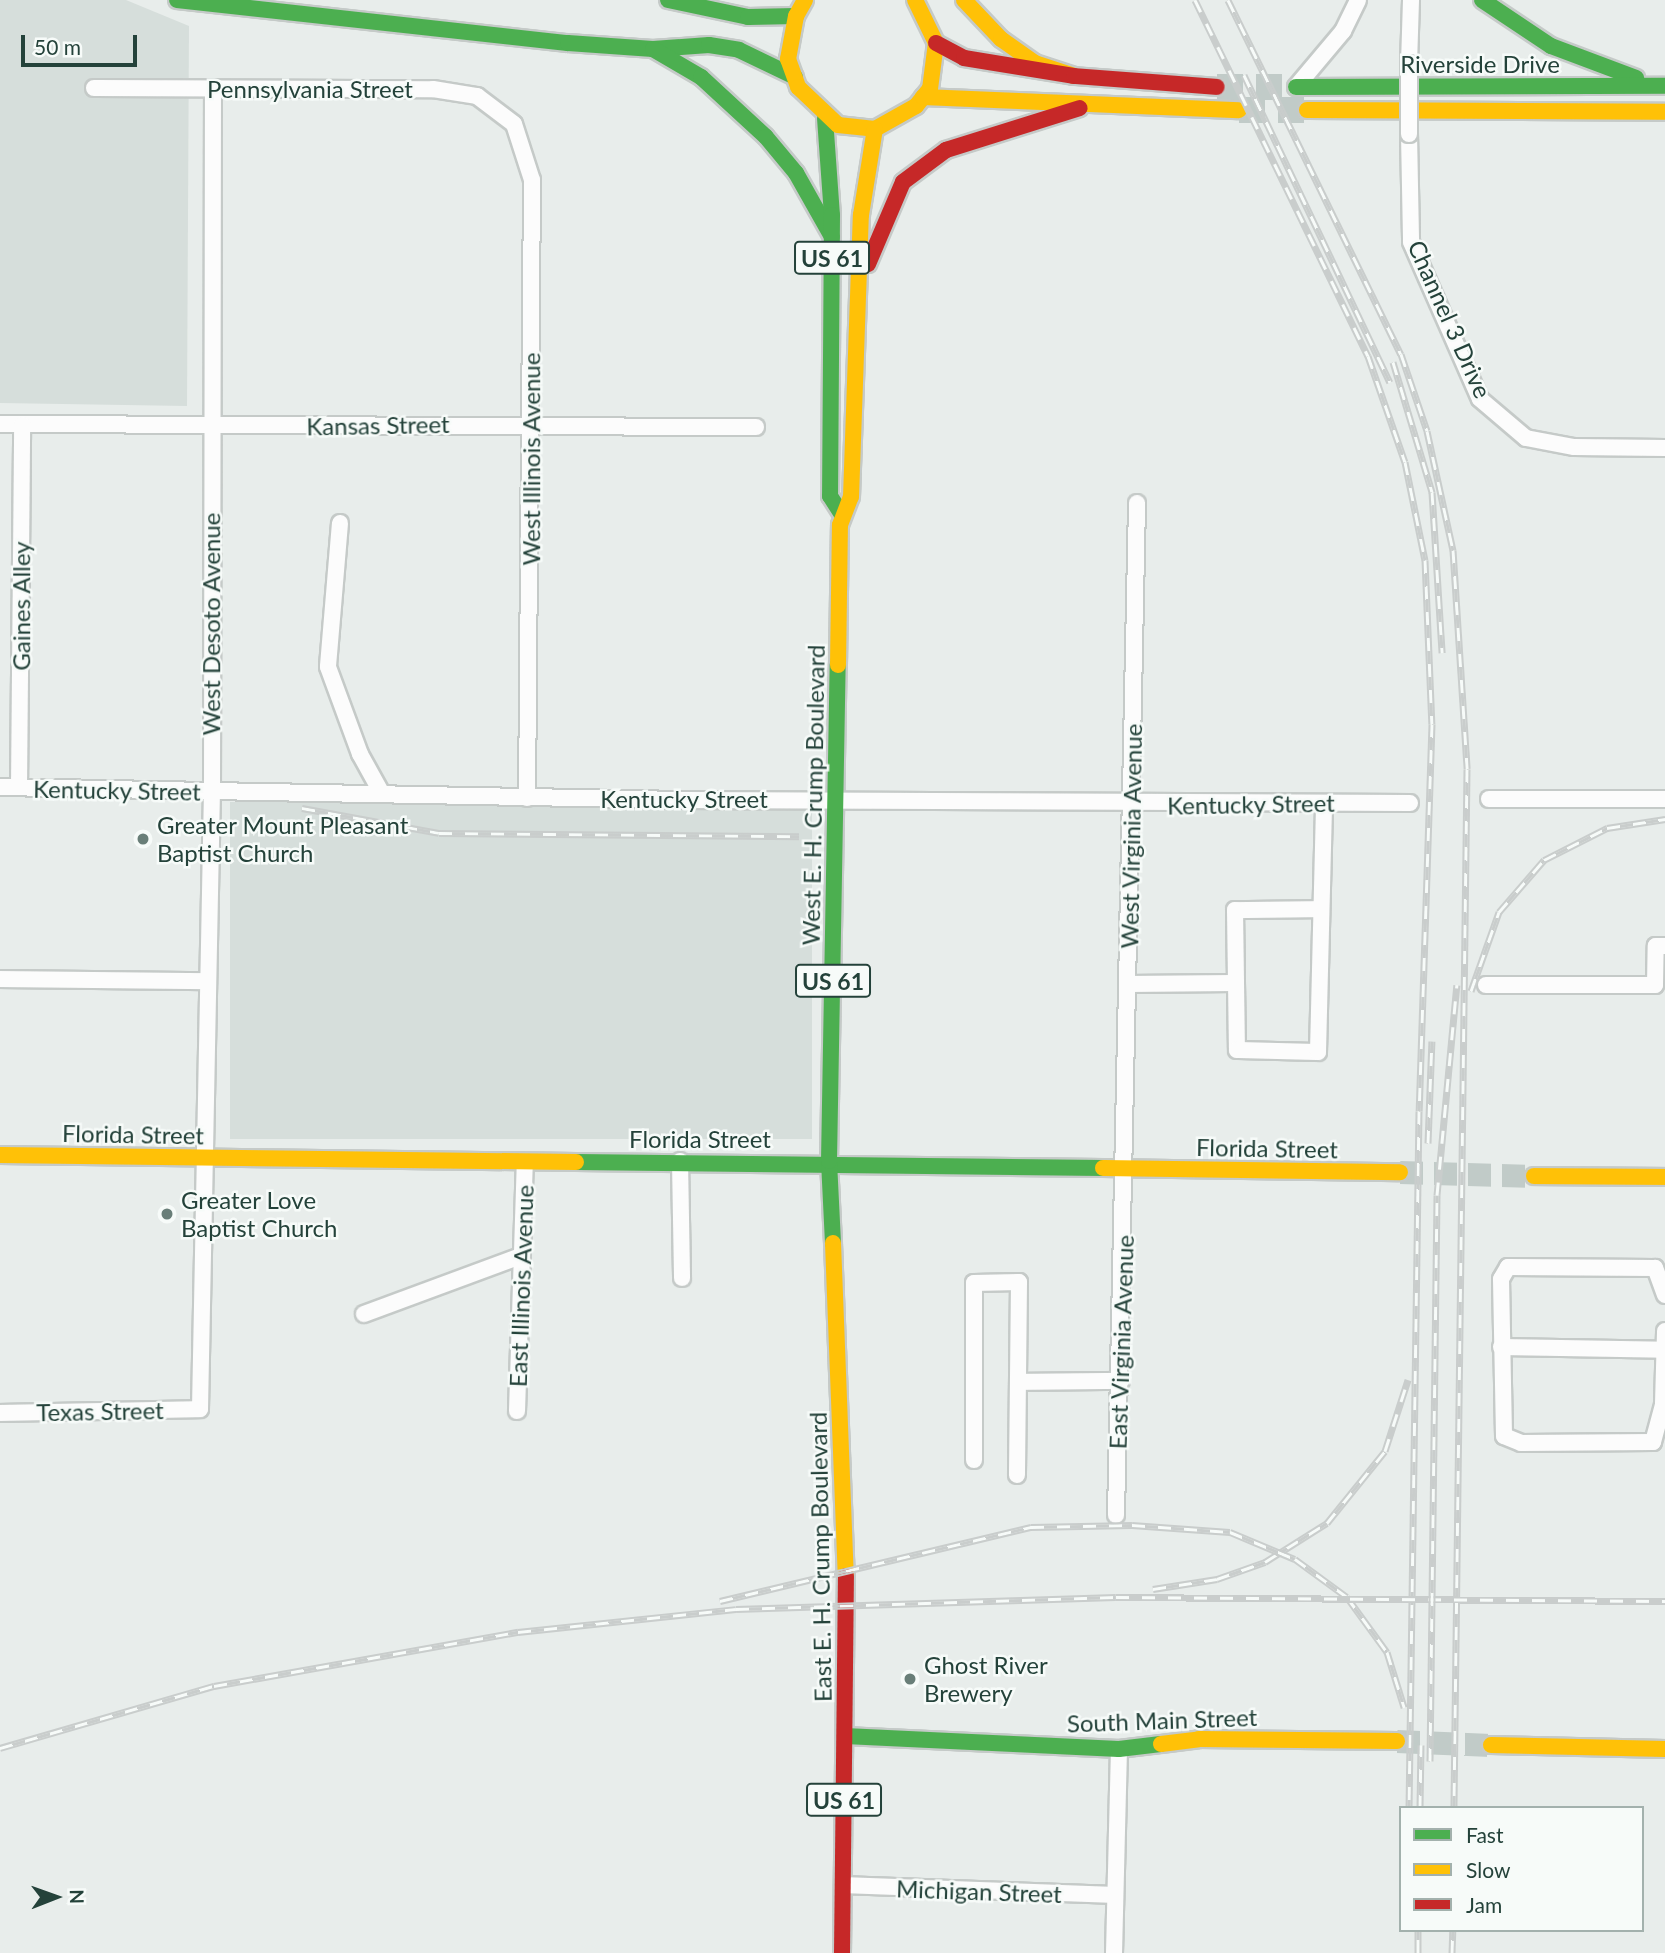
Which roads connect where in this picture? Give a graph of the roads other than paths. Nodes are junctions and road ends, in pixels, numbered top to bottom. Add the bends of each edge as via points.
1 (177, 0) edge
2 (675, 0) edge
3 (915, 0) edge
4 (964, 0) edge
5 (1358, 0) edge
6 (1411, 0) edge
7 (1482, 0) edge
8 (802, 4) edge
9 (936, 43) junction
10 (653, 50) junction
11 (1074, 76) junction
12 (795, 77) junction
13 (1665, 86) edge
14 (1217, 87) tunnel mouth
15 (1296, 87) joint
16 (94, 88) dead end
17 (212, 90) junction
18 (923, 97) junction
19 (1085, 106) junction
20 (1238, 110) tunnel mouth
21 (1307, 110) tunnel mouth
22 (1665, 112) edge
23 (825, 118) junction
24 (514, 124) joint
25 (875, 129) junction
26 (832, 237) junction
27 (860, 286) junction
28 (0, 424) edge
29 (532, 424) junction
30 (22, 425) junction
31 (211, 427) junction
32 (756, 427) dead end
33 (1665, 448) edge
34 (1137, 503) dead end
35 (841, 513) junction
36 (340, 523) dead end
37 (0, 787) edge
38 (19, 788) junction
39 (212, 792) junction
40 (381, 792) junction
41 (527, 798) junction
42 (1489, 799) dead end
43 (1665, 799) edge
44 (837, 800) junction
45 (1324, 803) junction
46 (1409, 803) dead end
47 (1131, 805) junction
48 (1321, 909) junction
49 (1665, 946) edge
50 (0, 979) edge
51 (204, 982) junction
52 (1234, 983) junction
53 (1128, 984) junction
54 (1486, 985) dead end
55 (0, 1155) edge
56 (204, 1158) junction
57 (680, 1161) junction
58 (829, 1161) junction
59 (525, 1162) junction
60 (1126, 1169) junction
61 (1400, 1172) tunnel mouth
62 (1534, 1176) tunnel mouth
63 (1665, 1177) edge
64 (521, 1255) junction
65 (682, 1278) dead end
66 (1665, 1295) edge
67 (364, 1314) dead end
68 (1665, 1331) edge
69 (1501, 1348) junction
70 (1665, 1350) edge
71 (1121, 1381) junction
72 (1018, 1382) junction
73 (200, 1409) joint
74 (517, 1411) dead end
75 (0, 1413) edge
76 (974, 1460) dead end
77 (1017, 1475) dead end
78 (1115, 1516) dead end
79 (845, 1736) junction
80 (1397, 1741) tunnel mouth
81 (1491, 1745) tunnel mouth
82 (1119, 1749) junction
83 (1665, 1749) edge
84 (843, 1885) junction
85 (1115, 1895) junction
86 (842, 1953) edge
87 (1114, 1953) edge

1 - 10 main road
2 - 8 main road via 748,17
3 - 9 main road
4 - 11 main road via 1001,39 1035,63
5 - 15 street via 1343,31
6 - 33 street, Channel 3 Drive, bridge via 1411,242 1480,399 1526,438 1574,447
7 - 13 main road via 1551,46 1606,70
8 - 12 main road via 788,59
9 - 11 main road via 964,58
9 - 18 main road via 930,89
10 - 12 main road via 709,45 739,50
10 - 26 main road via 701,77 766,137 796,173
11 - 14 main road
12 - 23 main road
13 - 15 main road, Riverside Drive
16 - 17 street, Pennsylvania Street
17 - 24 street, Pennsylvania Street via 457,91 492,103
17 - 31 street, West Desoto Avenue
18 - 19 main road via 975,95
18 - 25 main road
19 - 20 main road
19 - 27 main road via 946,150 903,182
21 - 22 main road, Riverside Drive
23 - 25 main road via 838,125
23 - 26 main road, West E. H. Crump Boulevard / US 61
24 - 29 street, West Illinois Avenue via 531,180
25 - 27 main road, West E. H. Crump Boulevard / US 61 via 861,215
26 - 35 main road, West E. H. Crump Boulevard / US 61 via 830,496
27 - 35 main road, West E. H. Crump Boulevard / US 61 via 851,497
28 - 30 street, Kansas Street
29 - 31 street, Kansas Street
29 - 32 street, Kansas Street
29 - 41 street, West Illinois Avenue
30 - 31 street, Kansas Street
30 - 38 street, Gaines Alley
31 - 39 street, West Desoto Avenue
34 - 47 street, West Virginia Avenue
35 - 44 main road, West E. H. Crump Boulevard / US 61
36 - 40 street via 328,667 360,754
37 - 38 street, Kentucky Street
38 - 39 street, Kentucky Street
39 - 40 street, Kentucky Street
39 - 51 street, West Desoto Avenue
40 - 41 street, Kentucky Street
41 - 44 street, Kentucky Street
42 - 43 street
44 - 47 street, Kentucky Street
44 - 58 main road, West E. H. Crump Boulevard / US 61
45 - 46 street, Kentucky Street
45 - 47 street, Kentucky Street
45 - 48 street
47 - 53 street, West Virginia Avenue
48 - 52 street via 1235,910
48 - 52 street via 1318,1052 1246,1053 1235,1046
49 - 54 street via 1657,946 1655,985
50 - 51 street
51 - 56 street, West Desoto Avenue
52 - 53 street
53 - 60 street, West Virginia Avenue
55 - 56 main road, Florida Street
56 - 59 main road, Florida Street
56 - 73 street, West Desoto Avenue
57 - 58 main road, Florida Street
57 - 59 main road, Florida Street
57 - 65 street
58 - 60 main road, Florida Street
58 - 79 main road, East E. H. Crump Boulevard / US 61 via 847,1502
59 - 64 street, East Illinois Avenue
60 - 61 main road, Florida Street
60 - 71 street, East Virginia Avenue
62 - 63 main road
64 - 67 street
64 - 74 street, East Illinois Avenue
66 - 69 street via 1655,1268 1508,1267 1501,1279
68 - 70 street
69 - 70 street
69 - 70 street via 1502,1432 1521,1443 1653,1443 1660,1430
71 - 72 street
71 - 78 street, East Virginia Avenue
72 - 76 street via 1019,1282 974,1283
72 - 77 street
73 - 75 street, Texas Street
79 - 82 main road, South Main Street
79 - 84 main road, East E. H. Crump Boulevard / US 61
80 - 82 main road, South Main Street via 1199,1739
81 - 83 main road
82 - 85 street
84 - 85 street, Michigan Street
84 - 86 main road, East E. H. Crump Boulevard / US 61
85 - 87 street

